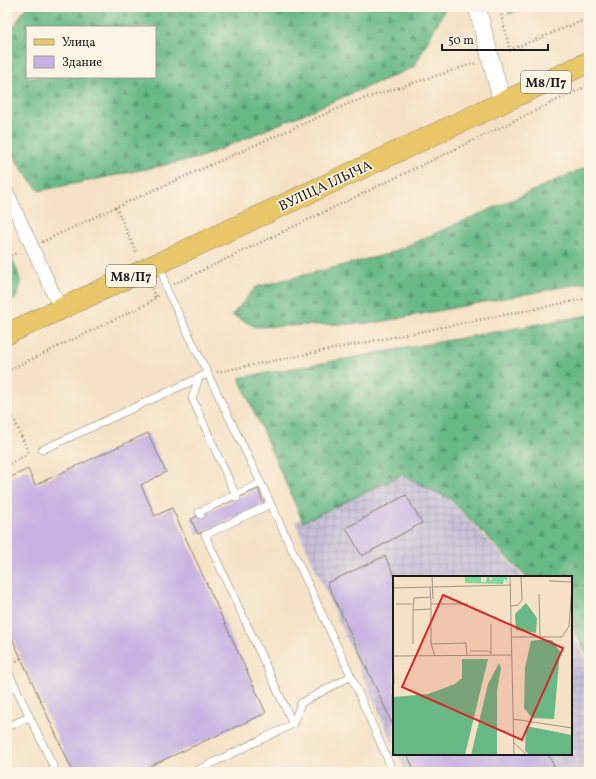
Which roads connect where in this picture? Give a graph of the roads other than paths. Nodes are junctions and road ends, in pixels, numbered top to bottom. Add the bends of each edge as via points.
1 (477, 7) edge
2 (589, 62) edge
3 (502, 102) junction
4 (7, 192) edge
5 (161, 262) junction
6 (61, 310) junction
7 (7, 334) edge
8 (207, 374) junction
9 (199, 378) junction
10 (42, 450) dead end
11 (261, 483) junction
12 (236, 496) junction
13 (271, 504) junction
14 (201, 515) dead end
15 (7, 669) edge
16 (351, 676) junction
17 (29, 717) junction
18 (293, 724) junction
19 (7, 727) edge
20 (56, 772) edge
21 (194, 772) edge
22 (393, 772) edge

1 - 3 street
2 - 3 main road, ВУЛІЦА ІЛЬІЧА / М8/П7
3 - 5 main road, ВУЛІЦА ІЛЬІЧА / М8/П7
4 - 6 street
5 - 6 main road, ВУЛІЦА ІЛЬІЧА / М8/П7
5 - 8 lane via 166,288
6 - 7 main road, ВУЛІЦА ІЛЬІЧА / М8/П7
8 - 9 lane
8 - 11 lane
9 - 10 lane
9 - 12 lane via 192,398
11 - 12 lane
11 - 13 lane
12 - 14 lane via 199,512
13 - 16 lane
13 - 18 lane via 220,525 204,535
15 - 17 lane
16 - 18 lane via 302,703
16 - 22 lane
17 - 19 lane
17 - 20 lane
18 - 21 lane

